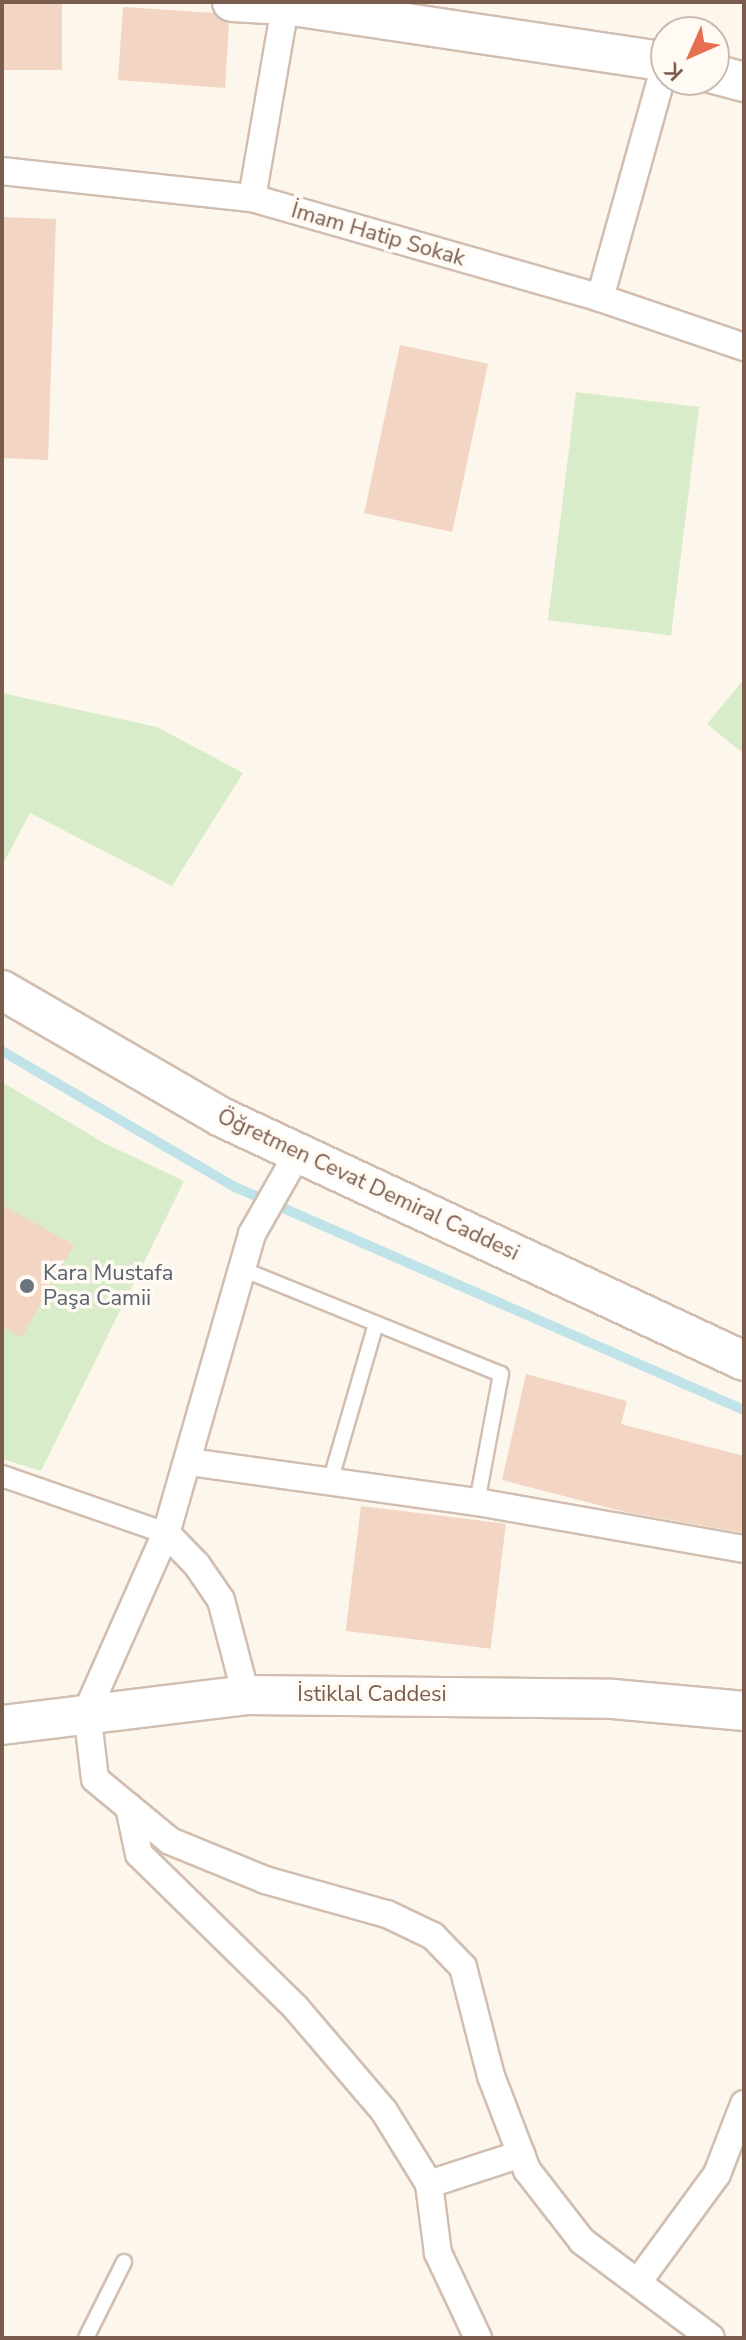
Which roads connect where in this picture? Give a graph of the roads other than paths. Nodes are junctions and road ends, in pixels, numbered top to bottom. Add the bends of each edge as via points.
1 (232, 2) edge
2 (286, 4) edge
3 (650, 60) edge
4 (656, 96) edge
5 (2, 171) edge
6 (252, 198) junction
7 (600, 298) junction
8 (744, 347) edge
9 (2, 990) edge
10 (290, 1167) junction
11 (242, 1269) junction
12 (376, 1324) junction
13 (744, 1361) edge
14 (189, 1462) junction
15 (2, 1476) edge
16 (330, 1482) junction
17 (477, 1502) junction
18 (166, 1533) junction
19 (744, 1549) edge
20 (246, 1695) junction
21 (87, 1711) junction
22 (744, 1711) edge
23 (2, 1725) edge
24 (129, 1807) junction
25 (744, 2104) edge
26 (521, 2154) junction
27 (429, 2184) junction
28 (124, 2262) dead end
29 (638, 2282) junction
30 (86, 2338) edge
31 (478, 2338) edge
32 (711, 2338) edge

1 - 2 main road
2 - 3 main road
2 - 6 street
4 - 7 street
5 - 6 street, İmam Hatip Sokak
6 - 7 street, İmam Hatip Sokak
7 - 8 street, İmam Hatip Sokak
9 - 10 main road, Öğretmen Cevat Demiral Caddesi via 221,1117
10 - 11 street via 252,1234
10 - 13 main road, Öğretmen Cevat Demiral Caddesi
11 - 12 lane
11 - 14 street
12 - 16 lane
12 - 17 lane via 501,1374
14 - 16 street
14 - 18 street
15 - 18 street
16 - 17 street
17 - 19 street
18 - 20 street via 221,1600
18 - 21 street
20 - 21 main road, İstiklal Caddesi
20 - 22 main road, İstiklal Caddesi via 613,1699
21 - 23 main road, İstiklal Caddesi
21 - 24 street via 95,1779
24 - 26 street via 170,1841 265,1880 387,1914 433,1936 463,1967 491,2076
24 - 27 street via 139,1854 296,2008 384,2111
25 - 29 street via 717,2174
26 - 27 street
26 - 29 street via 527,2170 582,2241
27 - 31 street via 438,2253
28 - 30 lane
29 - 32 street

